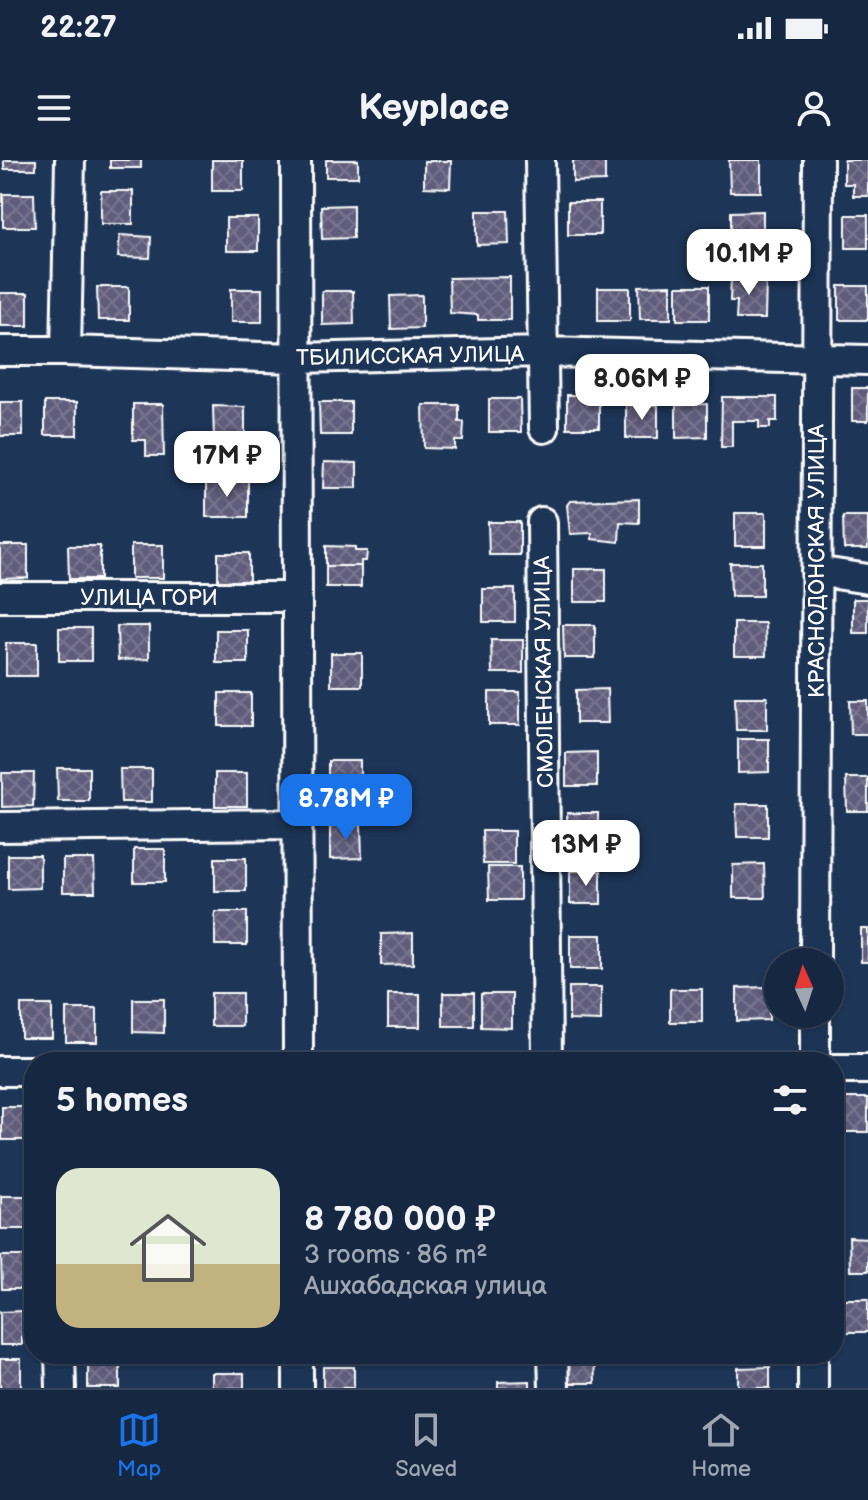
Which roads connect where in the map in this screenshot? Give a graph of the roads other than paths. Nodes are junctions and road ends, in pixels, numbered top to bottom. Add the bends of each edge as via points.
1 (70, 160) edge
2 (296, 160) edge
3 (540, 160) edge
4 (818, 160) edge
5 (0, 351) edge
6 (66, 351) junction
7 (545, 352) junction
8 (297, 358) junction
9 (817, 360) junction
10 (868, 360) edge
11 (544, 428) dead end
12 (542, 522) dead end
13 (816, 571) junction
14 (868, 579) edge
15 (0, 597) edge
16 (297, 597) junction
17 (298, 824) junction
18 (0, 827) edge
19 (815, 948) edge
20 (815, 1028) edge
21 (298, 1052) edge
22 (547, 1052) edge
23 (815, 1052) edge
24 (844, 1069) edge
25 (868, 1069) edge
26 (0, 1071) edge
27 (24, 1071) edge
28 (60, 1364) edge
29 (298, 1364) edge
30 (553, 1364) edge
31 (813, 1364) edge
32 (61, 1388) edge
33 (298, 1388) edge
34 (554, 1388) edge
35 (813, 1388) edge

1 - 6 street
2 - 8 street
3 - 7 street
4 - 9 street, КРАСНОДОНСКАЯ УЛИЦА
5 - 6 street, ТБИЛИССКАЯ УЛИЦА
6 - 8 street, ТБИЛИССКАЯ УЛИЦА
7 - 8 street, ТБИЛИССКАЯ УЛИЦА
7 - 9 street, ТБИЛИССКАЯ УЛИЦА
7 - 11 street
8 - 16 street
9 - 10 street, ТБИЛИССКАЯ УЛИЦА
9 - 13 street, КРАСНОДОНСКАЯ УЛИЦА
12 - 22 street, СМОЛЕНСКАЯ УЛИЦА
13 - 14 street
13 - 19 street, КРАСНОДОНСКАЯ УЛИЦА
15 - 16 street, УЛИЦА ГОРИ
16 - 17 street
17 - 18 street
17 - 21 street
20 - 23 street
24 - 25 street
26 - 27 street
28 - 32 street
29 - 33 street
30 - 34 street
31 - 35 street

